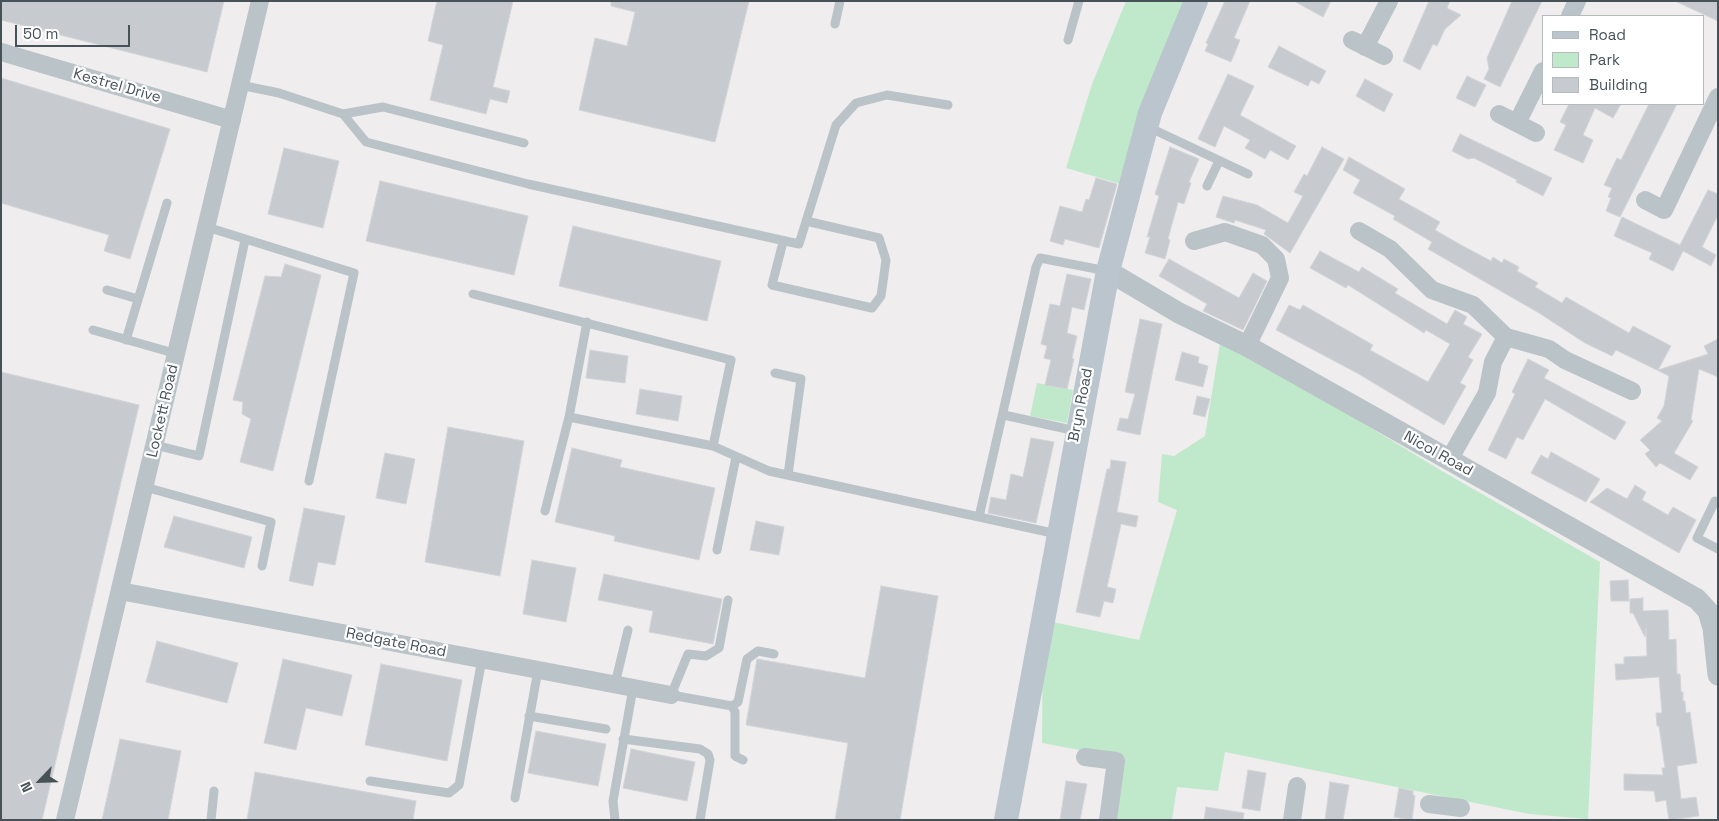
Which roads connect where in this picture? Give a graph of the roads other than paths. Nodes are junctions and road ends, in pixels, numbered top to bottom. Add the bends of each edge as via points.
1 (260, 1) edge
2 (840, 1) edge
3 (1078, 1) edge
4 (1196, 1) edge
5 (1389, 1) edge
6 (1577, 1) edge
7 (1570, 15) edge
8 (836, 24) dead end
9 (1068, 40) dead end
10 (1, 52) edge
11 (1384, 56) dead end
12 (1542, 73) edge
13 (240, 85) junction
14 (1718, 97) edge
15 (948, 105) dead end
16 (343, 114) junction
17 (1500, 114) dead end
18 (232, 120) junction
19 (1517, 123) junction
20 (1146, 126) junction
21 (1536, 132) dead end
22 (524, 143) dead end
23 (1219, 161) junction
24 (1248, 174) dead end
25 (1207, 186) dead end
26 (1645, 200) dead end
27 (167, 203) dead end
28 (806, 221) junction
29 (207, 227) junction
30 (1358, 231) dead end
31 (245, 240) junction
32 (1194, 241) dead end
33 (783, 242) junction
34 (1108, 271) junction
35 (107, 290) dead end
36 (473, 294) dead end
37 (138, 300) junction
38 (587, 322) junction
39 (93, 330) dead end
40 (1506, 338) junction
41 (126, 340) junction
42 (1247, 346) junction
43 (177, 354) junction
44 (775, 373) dead end
45 (1635, 391) dead end
46 (1004, 415) junction
47 (569, 417) junction
48 (1076, 431) junction
49 (155, 445) junction
50 (712, 446) junction
51 (736, 457) junction
52 (1449, 460) junction
53 (788, 475) junction
54 (309, 481) dead end
55 (145, 487) junction
56 (1715, 501) dead end
57 (545, 511) dead end
58 (980, 517) junction
59 (1057, 534) junction
60 (1718, 549) edge
61 (717, 550) dead end
62 (262, 566) dead end
63 (120, 591) junction
64 (728, 600) dead end
65 (628, 630) dead end
66 (774, 654) dead end
67 (482, 659) junction
68 (538, 670) junction
69 (1718, 671) edge
70 (615, 684) junction
71 (633, 688) junction
72 (671, 695) junction
73 (732, 706) junction
74 (529, 716) junction
75 (606, 729) dead end
76 (623, 739) junction
77 (1085, 757) dead end
78 (743, 760) dead end
79 (370, 781) dead end
80 (1299, 786) dead end
81 (214, 791) dead end
82 (515, 798) dead end
83 (66, 820) edge
84 (211, 820) edge
85 (614, 820) edge
86 (700, 820) edge
87 (1006, 820) edge
88 (1108, 820) edge
89 (1292, 820) edge

1 - 13 street, Lockett Road
2 - 8 lane
3 - 9 lane
4 - 20 main road, Bryn Road
5 - 11 street via 1358,43
6 - 7 street
10 - 18 street, Kestrel Drive
12 - 19 street
13 - 16 lane via 279,93
13 - 18 street, Lockett Road
14 - 26 street via 1664,210
15 - 28 lane via 887,95 856,103 836,125
16 - 22 lane via 383,107
16 - 33 lane via 366,142 528,184
17 - 19 street
18 - 29 street, Lockett Road
19 - 21 street
20 - 23 lane
20 - 34 main road, Bryn Road
23 - 24 lane
23 - 25 lane
27 - 37 lane
28 - 33 lane via 799,244
28 - 33 lane via 879,238 886,260 881,296 872,308 772,285
29 - 31 lane
29 - 43 street, Lockett Road
30 - 40 street via 1390,249 1432,290 1473,305
31 - 49 lane via 199,456
31 - 54 lane via 354,273
32 - 42 street via 1225,232 1262,245 1276,259 1280,278
34 - 42 street, Nicol Road via 1179,313
34 - 46 lane via 1040,258
34 - 48 main road, Bryn Road
35 - 37 lane
36 - 38 lane
37 - 41 lane
38 - 47 lane
38 - 50 lane via 731,360
39 - 41 lane
40 - 45 street via 1548,349 1565,360
40 - 52 street via 1493,362 1487,393
41 - 43 lane
42 - 52 street, Nicol Road
43 - 49 street, Lockett Road
44 - 53 lane via 800,379
46 - 48 lane
46 - 58 lane
47 - 50 lane
47 - 57 lane
48 - 59 main road, Bryn Road
49 - 55 street, Lockett Road
50 - 51 lane
51 - 53 lane
51 - 61 lane
52 - 69 street, Nicol Road via 1697,599 1708,611 1713,628
53 - 58 lane
55 - 62 lane via 271,522
55 - 63 street, Lockett Road
56 - 60 lane via 1697,538
58 - 59 lane
59 - 87 main road, Bryn Road
63 - 67 street, Redgate Road
63 - 83 street, Lockett Road
64 - 72 lane via 719,648 706,656 688,654
65 - 70 lane
66 - 73 lane via 758,651 747,659 738,702
67 - 68 street, Redgate Road
67 - 79 lane via 459,785 449,793
68 - 70 street, Redgate Road
68 - 74 lane
70 - 71 street, Redgate Road
71 - 72 street, Redgate Road
71 - 76 lane
72 - 73 lane
73 - 78 lane via 735,712 735,756
74 - 75 lane
74 - 82 lane
76 - 85 lane via 613,801
76 - 86 lane via 700,749 708,754 710,760
77 - 88 street via 1116,761
80 - 89 street
81 - 84 lane

